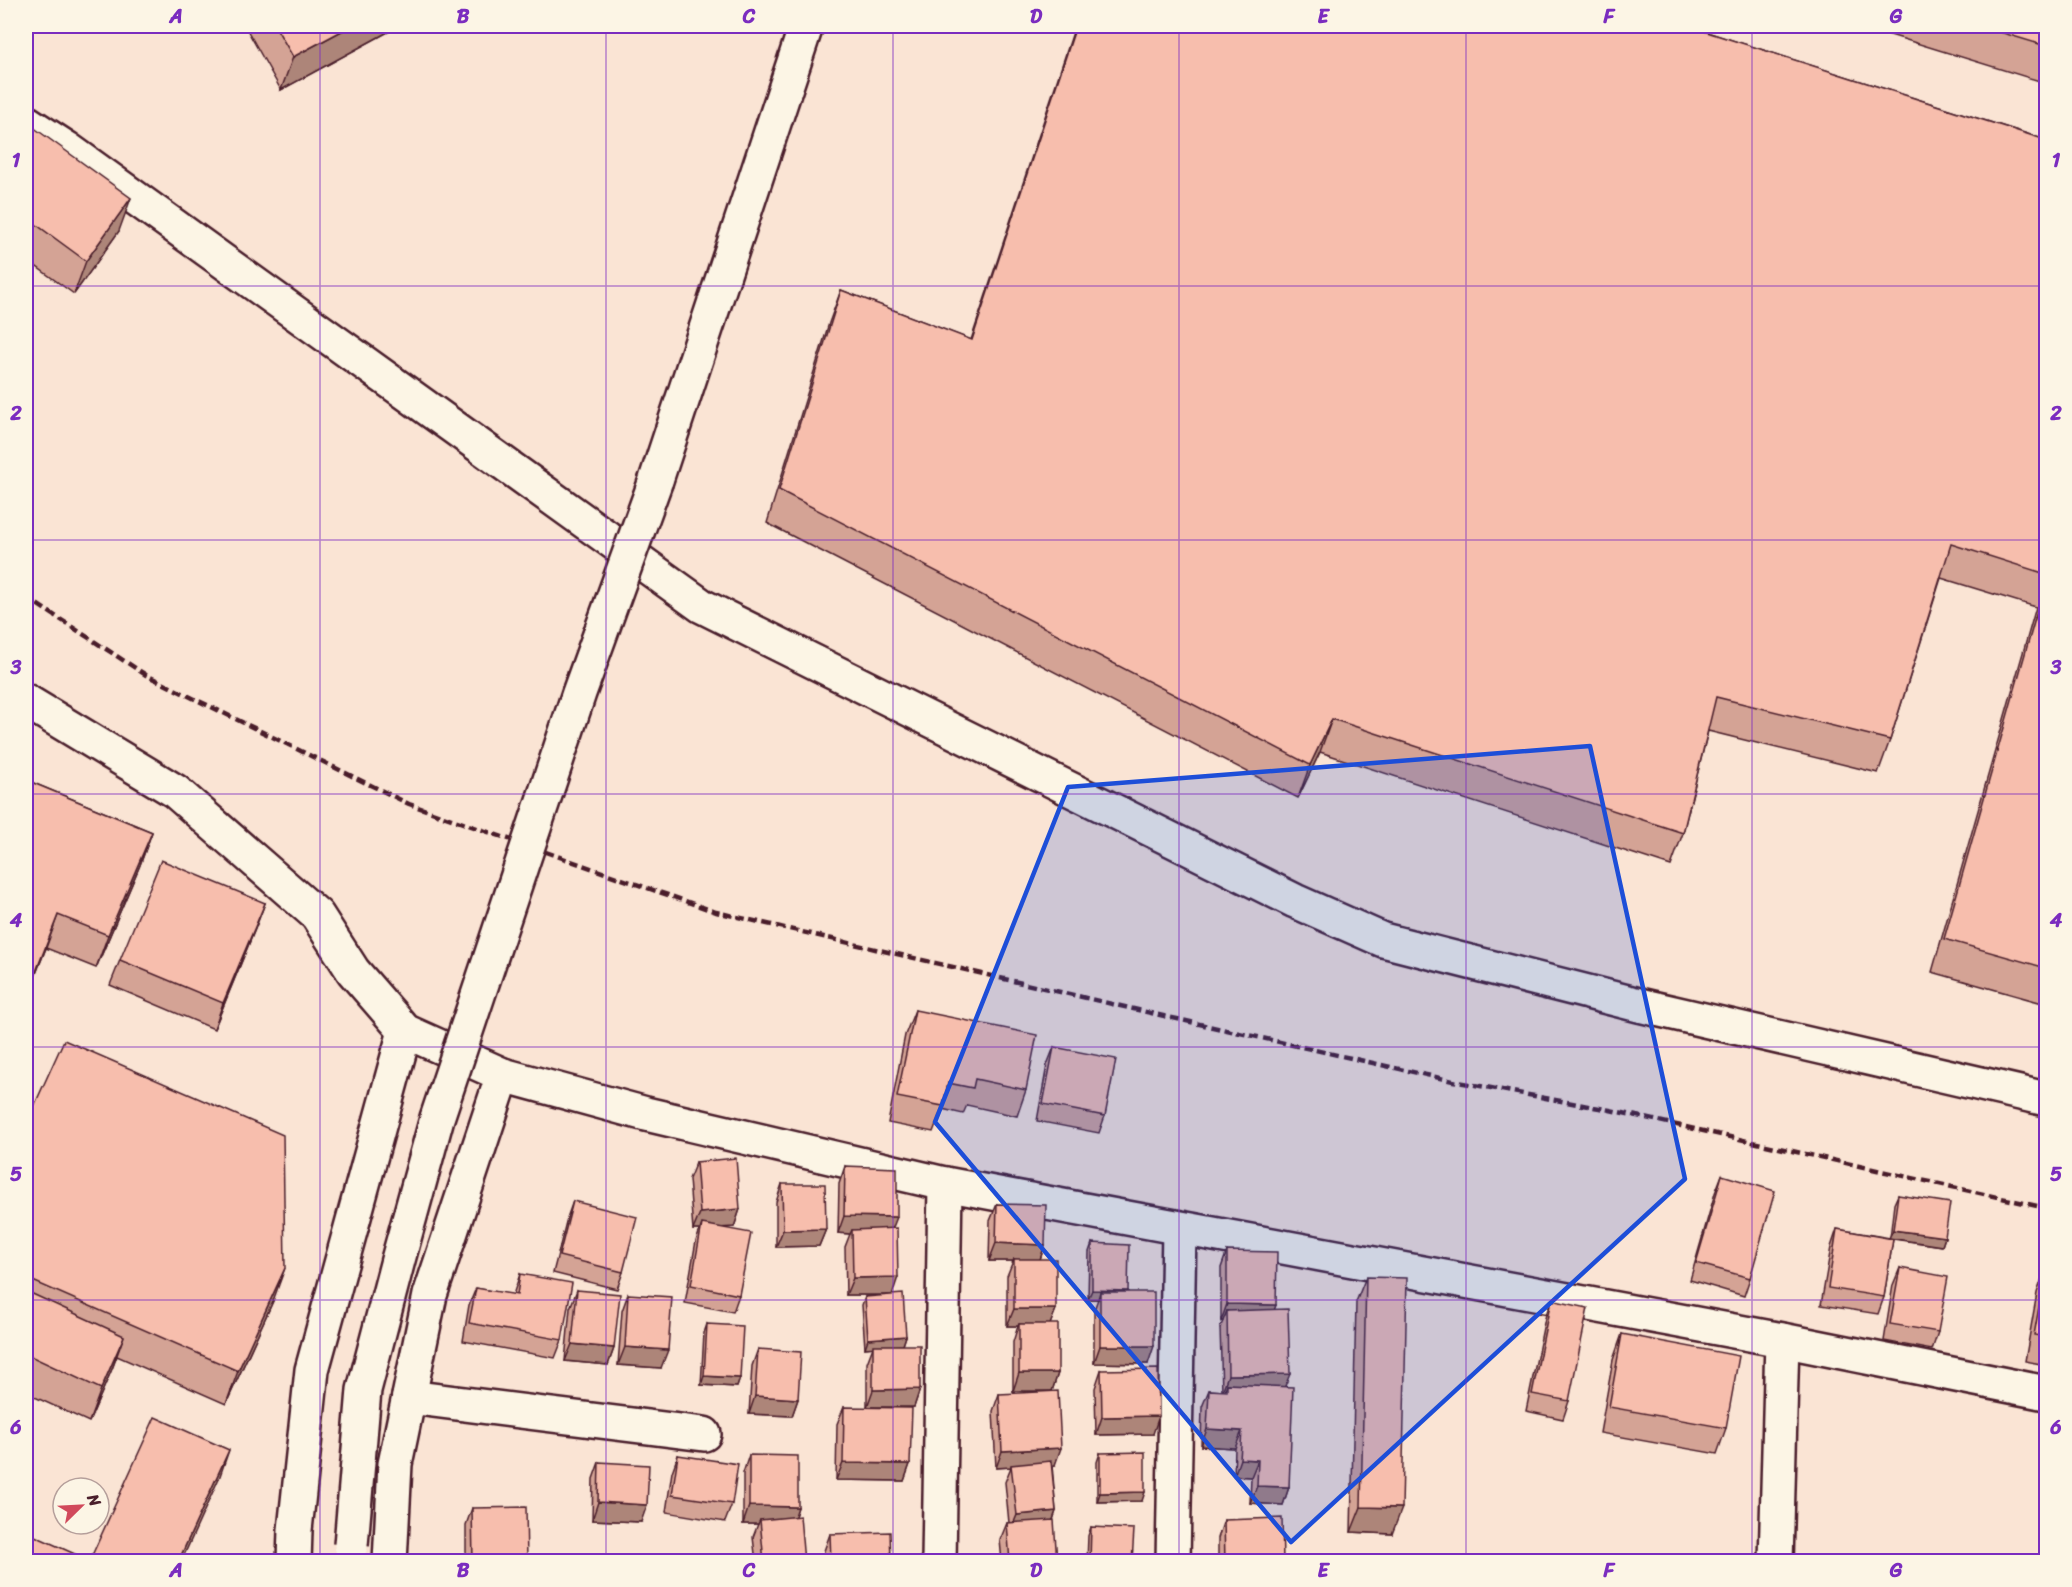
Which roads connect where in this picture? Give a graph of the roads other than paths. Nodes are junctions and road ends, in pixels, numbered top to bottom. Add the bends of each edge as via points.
1 (806, 26) edge
2 (26, 122) edge
3 (26, 701) edge
4 (405, 1031) junction
5 (503, 1075) junction
6 (2046, 1099) edge
7 (945, 1184) junction
8 (1179, 1229) junction
9 (1782, 1340) junction
10 (2046, 1393) edge
11 (409, 1397) junction
12 (704, 1434) dead end
13 (350, 1553) edge
14 (294, 1562) edge
15 (390, 1562) edge
16 (939, 1562) edge
17 (1173, 1562) edge
18 (1776, 1562) edge

1 - 13 street, bridge via 656,480 579,693 437,1118 364,1390
2 - 6 street via 702,606 1295,901 1383,940 1650,1008
3 - 4 street via 174,791 317,915 353,971
4 - 5 street
4 - 14 street via 312,1370
5 - 7 street via 646,1114
5 - 11 street via 430,1294
7 - 8 street
7 - 16 street
8 - 9 street
8 - 17 street
9 - 10 street
9 - 18 street
11 - 12 street
11 - 15 street via 395,1464

